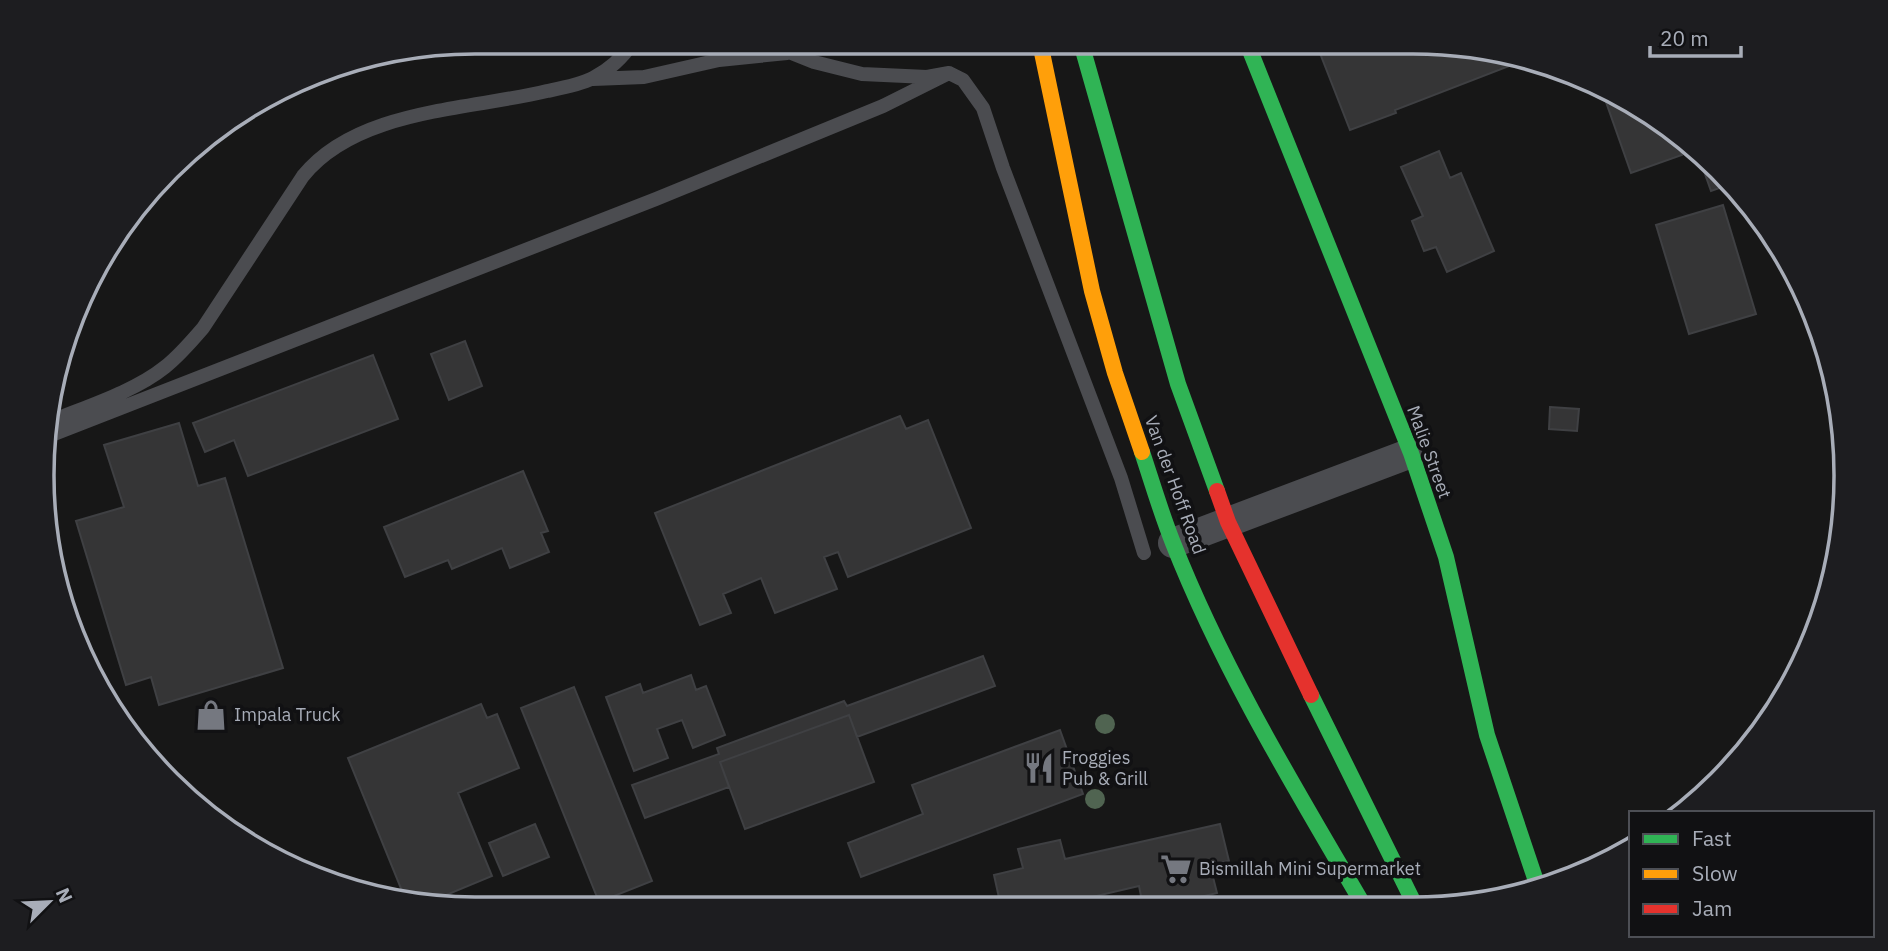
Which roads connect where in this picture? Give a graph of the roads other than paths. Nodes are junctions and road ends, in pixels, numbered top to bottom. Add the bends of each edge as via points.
1 (622, 54) edge
2 (778, 54) edge
3 (791, 54) edge
4 (1042, 54) edge
5 (1085, 54) edge
6 (1251, 54) edge
7 (949, 73) junction
8 (592, 79) junction
9 (58, 418) edge
10 (57, 433) edge
11 (1411, 453) junction
12 (1228, 522) junction
13 (1172, 543) junction
14 (1144, 553) dead end
15 (1535, 878) edge
16 (1359, 897) edge
17 (1411, 897) edge

1 - 8 lane
2 - 8 lane via 719,60 644,77
3 - 7 lane via 862,74 927,77
4 - 13 main road, Van der Hoff Road via 1092,291
5 - 12 main road via 1178,384
6 - 11 main road, Malie Street
7 - 10 lane via 883,106 668,194
7 - 14 lane via 963,80 983,108
8 - 9 lane via 520,98 400,120 323,154 183,350 163,369 127,389
11 - 12 street
11 - 15 main road, Malie Street via 1446,557 1487,735
12 - 13 street
12 - 17 main road
13 - 16 main road, Van der Hoff Road via 1233,673

